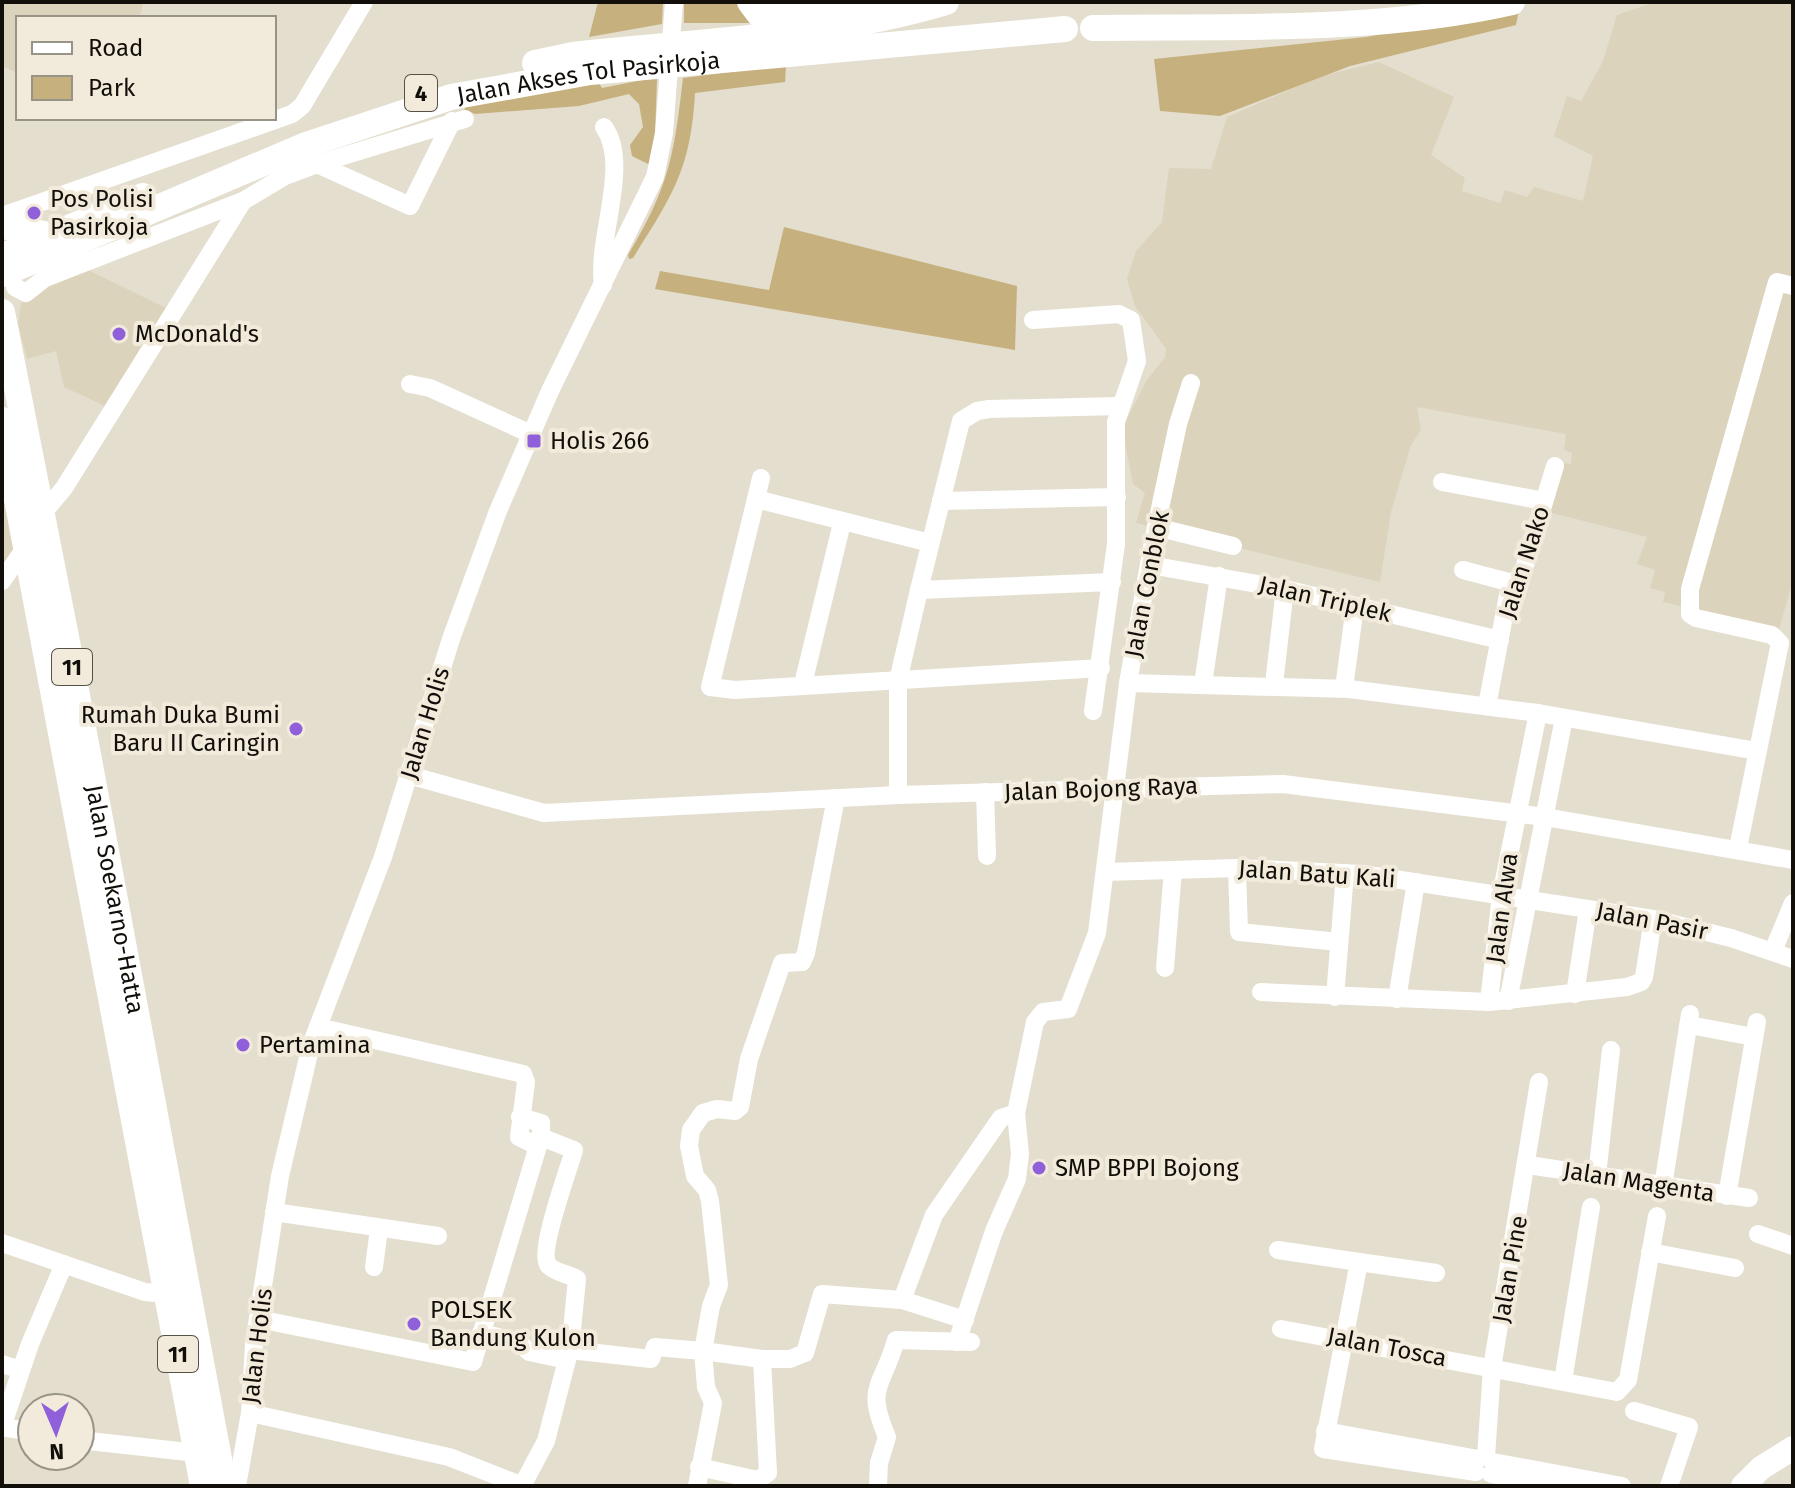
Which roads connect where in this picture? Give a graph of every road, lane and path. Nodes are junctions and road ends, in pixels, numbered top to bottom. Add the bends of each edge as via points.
1 (364, 2) edge
2 (674, 2) edge
3 (750, 2) edge
4 (884, 2) edge
5 (946, 2) edge
6 (1512, 2) edge
7 (1093, 28) dead end
8 (1065, 29) dead end
9 (275, 120) edge
10 (276, 120) edge
11 (604, 127) dead end
12 (317, 164) junction
13 (243, 201) junction
14 (2, 216) edge
15 (2, 226) edge
16 (49, 235) junction
17 (2, 257) edge
18 (8, 281) edge
19 (603, 286) junction
20 (1793, 286) edge
21 (2, 312) edge
22 (1033, 320) dead end
23 (8, 345) junction
24 (1191, 383) dead end
25 (410, 384) dead end
26 (1120, 406) junction
27 (2, 420) edge
28 (531, 434) junction
29 (1555, 466) dead end
30 (761, 478) dead end
31 (1442, 482) dead end
32 (1117, 497) junction
33 (756, 499) junction
34 (941, 501) junction
35 (1544, 501) junction
36 (42, 514) junction
37 (842, 523) junction
38 (1156, 527) junction
39 (930, 543) junction
40 (1233, 546) dead end
41 (25, 548) junction
42 (1150, 565) junction
43 (1463, 570) dead end
44 (1219, 576) junction
45 (2, 581) edge
46 (1112, 582) junction
47 (1512, 583) junction
48 (1285, 589) junction
49 (919, 590) junction
50 (1355, 606) junction
51 (1500, 640) junction
52 (1101, 668) junction
53 (898, 681) junction
54 (1128, 683) junction
55 (803, 684) junction
56 (1203, 684) junction
57 (1274, 684) junction
58 (1344, 688) junction
59 (1487, 706) junction
60 (1093, 711) dead end
61 (1538, 713) junction
62 (1564, 718) junction
63 (1757, 751) junction
64 (409, 775) junction
65 (1116, 788) junction
66 (985, 792) junction
67 (898, 795) junction
68 (836, 798) junction
69 (1516, 814) junction
70 (1545, 817) junction
71 (1738, 848) junction
72 (987, 856) dead end
73 (1793, 860) edge
74 (1237, 868) junction
75 (1173, 870) junction
76 (1105, 872) junction
77 (1345, 873) junction
78 (1416, 882) junction
79 (1501, 895) junction
80 (1528, 899) junction
81 (1793, 903) edge
82 (1588, 909) junction
83 (1653, 919) junction
84 (1339, 942) junction
85 (1773, 951) junction
86 (1793, 959) edge
87 (1165, 968) dead end
88 (120, 992) junction
89 (1261, 992) dead end
90 (1575, 994) junction
91 (1335, 997) junction
92 (1397, 999) junction
93 (1498, 1001) junction
94 (318, 1027) junction
95 (1611, 1050) dead end
96 (1539, 1082) dead end
97 (1016, 1113) junction
98 (539, 1140) junction
99 (1528, 1165) junction
100 (1597, 1175) junction
101 (1663, 1186) junction
102 (1727, 1196) junction
103 (1749, 1198) dead end
104 (1591, 1207) dead end
105 (274, 1212) junction
106 (1657, 1216) dead end
107 (164, 1221) junction
108 (379, 1229) junction
109 (1758, 1234) dead end
110 (438, 1236) dead end
111 (2, 1243) edge
112 (1793, 1246) edge
113 (1278, 1250) dead end
114 (1650, 1252) junction
115 (1359, 1262) junction
116 (64, 1264) junction
117 (374, 1267) dead end
118 (1735, 1268) dead end
119 (1436, 1273) dead end
120 (167, 1294) junction
121 (902, 1300) junction
122 (258, 1319) junction
123 (965, 1320) junction
124 (1281, 1329) dead end
125 (481, 1333) junction
126 (1345, 1338) junction
127 (703, 1351) junction
128 (569, 1355) junction
129 (762, 1359) junction
130 (2, 1364) edge
131 (1492, 1368) junction
132 (21, 1370) junction
133 (1563, 1381) junction
134 (1634, 1411) dead end
135 (250, 1413) junction
136 (2, 1427) edge
137 (96, 1443) edge
138 (1791, 1453) edge
139 (220, 1467) edge
140 (1484, 1470) edge
141 (698, 1477) edge
142 (203, 1486) edge
143 (237, 1486) edge
144 (522, 1486) edge
145 (878, 1486) edge
146 (1557, 1486) edge
147 (1622, 1486) edge
148 (1669, 1486) edge
149 (1743, 1486) edge

1 - 10 street via 302,106
2 - 19 street, Jalan Holis via 662,154
3 - 4 highway via 759,14 770,17
5 - 16 highway, Jalan Akses Tol Pasirkoja / 4 via 888,20 573,55 494,72 314,125
6 - 7 highway via 1342,24
8 - 18 highway, Jalan Akses Tol Pasirkoja / 4 via 682,62 514,82 451,97 306,145 85,241
9 - 14 street
11 - 19 street via 615,155
12 - 12 street via 410,206 458,120
12 - 13 street
13 - 18 street via 45,278 26,293
13 - 36 street via 64,488
15 - 16 highway
16 - 17 highway, Jalan Akses Tol Pasirkoja / 4
18 - 23 highway
19 - 28 street, Jalan Holis
20 - 63 street via 1777,282 1690,589 1690,614 1696,618 1780,643
21 - 23 highway, Jalan Soekarno-Hatta / 11
22 - 26 street via 1119,314 1131,320 1137,361
23 - 36 highway, Jalan Soekarno-Hatta / 11
24 - 38 street, Jalan Conblok
25 - 28 street
26 - 32 street via 1115,436
26 - 34 street via 977,411 961,421
27 - 41 highway, Jalan Soekarno-Hatta / 11
28 - 64 street, Jalan Holis via 451,639
29 - 35 street, Jalan Nako
30 - 33 street
31 - 35 street
32 - 34 street
32 - 46 street
33 - 37 street
33 - 55 street via 710,687
34 - 39 street
35 - 47 street, Jalan Nako via 1522,575
36 - 88 highway, Jalan Soekarno-Hatta / 11
37 - 39 street
37 - 55 street
38 - 40 street
38 - 42 street, Jalan Conblok
39 - 49 street
41 - 45 street
41 - 88 highway, Jalan Soekarno-Hatta / 11
42 - 44 street, Jalan Triplek
42 - 54 street, Jalan Conblok
43 - 47 street
44 - 48 street, Jalan Triplek
44 - 56 street
46 - 49 street
46 - 52 street
47 - 51 street, Jalan Nako
48 - 50 street, Jalan Triplek
48 - 57 street
49 - 53 street
50 - 51 street, Jalan Triplek
50 - 58 street
51 - 59 street, Jalan Nako
52 - 53 street
52 - 60 street
53 - 55 street
53 - 67 street
54 - 56 street
54 - 65 street, Jalan Conblok
56 - 57 street
57 - 58 street
58 - 59 street
59 - 61 street
61 - 62 street
61 - 69 street, Jalan Alwa
62 - 63 street
62 - 70 street, Jalan Alwa
63 - 71 street
64 - 68 street, Jalan Bojong Raya via 536,812
64 - 94 street, Jalan Holis
65 - 66 street, Jalan Bojong Raya
65 - 69 street, Jalan Bojong Raya via 1303,785
65 - 76 street, Jalan Conblok
66 - 67 street, Jalan Bojong Raya
66 - 72 street
67 - 68 street, Jalan Bojong Raya
68 - 127 street via 806,953 802,962 782,963 749,1059 740,1107 703,1113 691,1130 695,1176 707,1190 717,1240 719,1290
69 - 70 street, Jalan Bojong Raya
69 - 79 street, Jalan Alwa
70 - 71 street, Jalan Bojong Raya
70 - 80 street, Jalan Alwa
71 - 73 street, Jalan Bojong Raya
74 - 75 street, Jalan Batu Kali
74 - 77 street, Jalan Batu Kali
74 - 84 street via 1239,932
75 - 76 street, Jalan Batu Kali
75 - 87 street
76 - 97 street, Jalan Conblok via 1097,933 1068,1009 1043,1012 1035,1022
77 - 78 street, Jalan Batu Kali
77 - 84 street
78 - 79 street, Jalan Batu Kali
78 - 92 street
79 - 80 street, Jalan Batu Kali
79 - 93 street, Jalan Alwa
80 - 82 street, Jalan Pasir
80 - 93 street, Jalan Alwa
81 - 85 street
82 - 83 street, Jalan Pasir
82 - 90 street
83 - 85 street, Jalan Pasir
83 - 90 street via 1641,982
84 - 91 street
85 - 86 street, Jalan Pasir
88 - 107 highway, Jalan Soekarno-Hatta / 11
89 - 91 street
90 - 93 street
91 - 92 street
92 - 93 street
94 - 98 street via 523,1074 519,1137
94 - 105 street, Jalan Holis via 291,1118
95 - 100 street
96 - 99 street, Jalan Pine
97 - 121 street via 1001,1118 934,1215
97 - 123 street via 1017,1179
98 - 125 street
98 - 128 street via 574,1150 546,1260 578,1282
99 - 100 street, Jalan Magenta
99 - 131 street, Jalan Pine
100 - 101 street, Jalan Magenta
101 - 102 street, Jalan Magenta
101 - 102 street via 1690,1020 1756,1030
102 - 103 street, Jalan Magenta
104 - 133 street
105 - 108 street
105 - 122 street, Jalan Holis
106 - 114 street
107 - 120 highway, Jalan Soekarno-Hatta / 11
107 - 139 highway, Jalan Soekarno-Hatta / 11
108 - 110 street
108 - 117 street
109 - 112 street
111 - 116 street
113 - 115 street
114 - 118 street
114 - 133 street, Jalan Tosca via 1623,1388 1617,1392
115 - 119 street
115 - 126 street
116 - 120 street via 145,1292
116 - 132 street
120 - 139 highway, Jalan Soekarno-Hatta / 11
121 - 123 street
121 - 129 street via 825,1292 805,1353
122 - 125 street via 471,1362
122 - 135 street, Jalan Holis
123 - 145 street via 964,1342 896,1340 875,1393 876,1416 887,1437
124 - 126 street, Jalan Tosca
125 - 128 street via 519,1342 529,1352
126 - 131 street, Jalan Tosca
126 - 140 street via 1323,1449 1371,1449
127 - 128 street via 655,1347 651,1359
127 - 129 street
127 - 141 street via 713,1403
128 - 144 street via 546,1441
129 - 141 street via 768,1473 758,1480
130 - 132 street
131 - 133 street, Jalan Tosca
131 - 140 street, Jalan Pine
132 - 136 street
134 - 148 street via 1689,1427
135 - 139 street, Jalan Holis
135 - 144 street via 449,1457
137 - 139 street
138 - 149 main road via 1761,1468
139 - 142 highway, Jalan Soekarno-Hatta / 11
139 - 143 street, Jalan Holis
140 - 146 street
140 - 147 street

